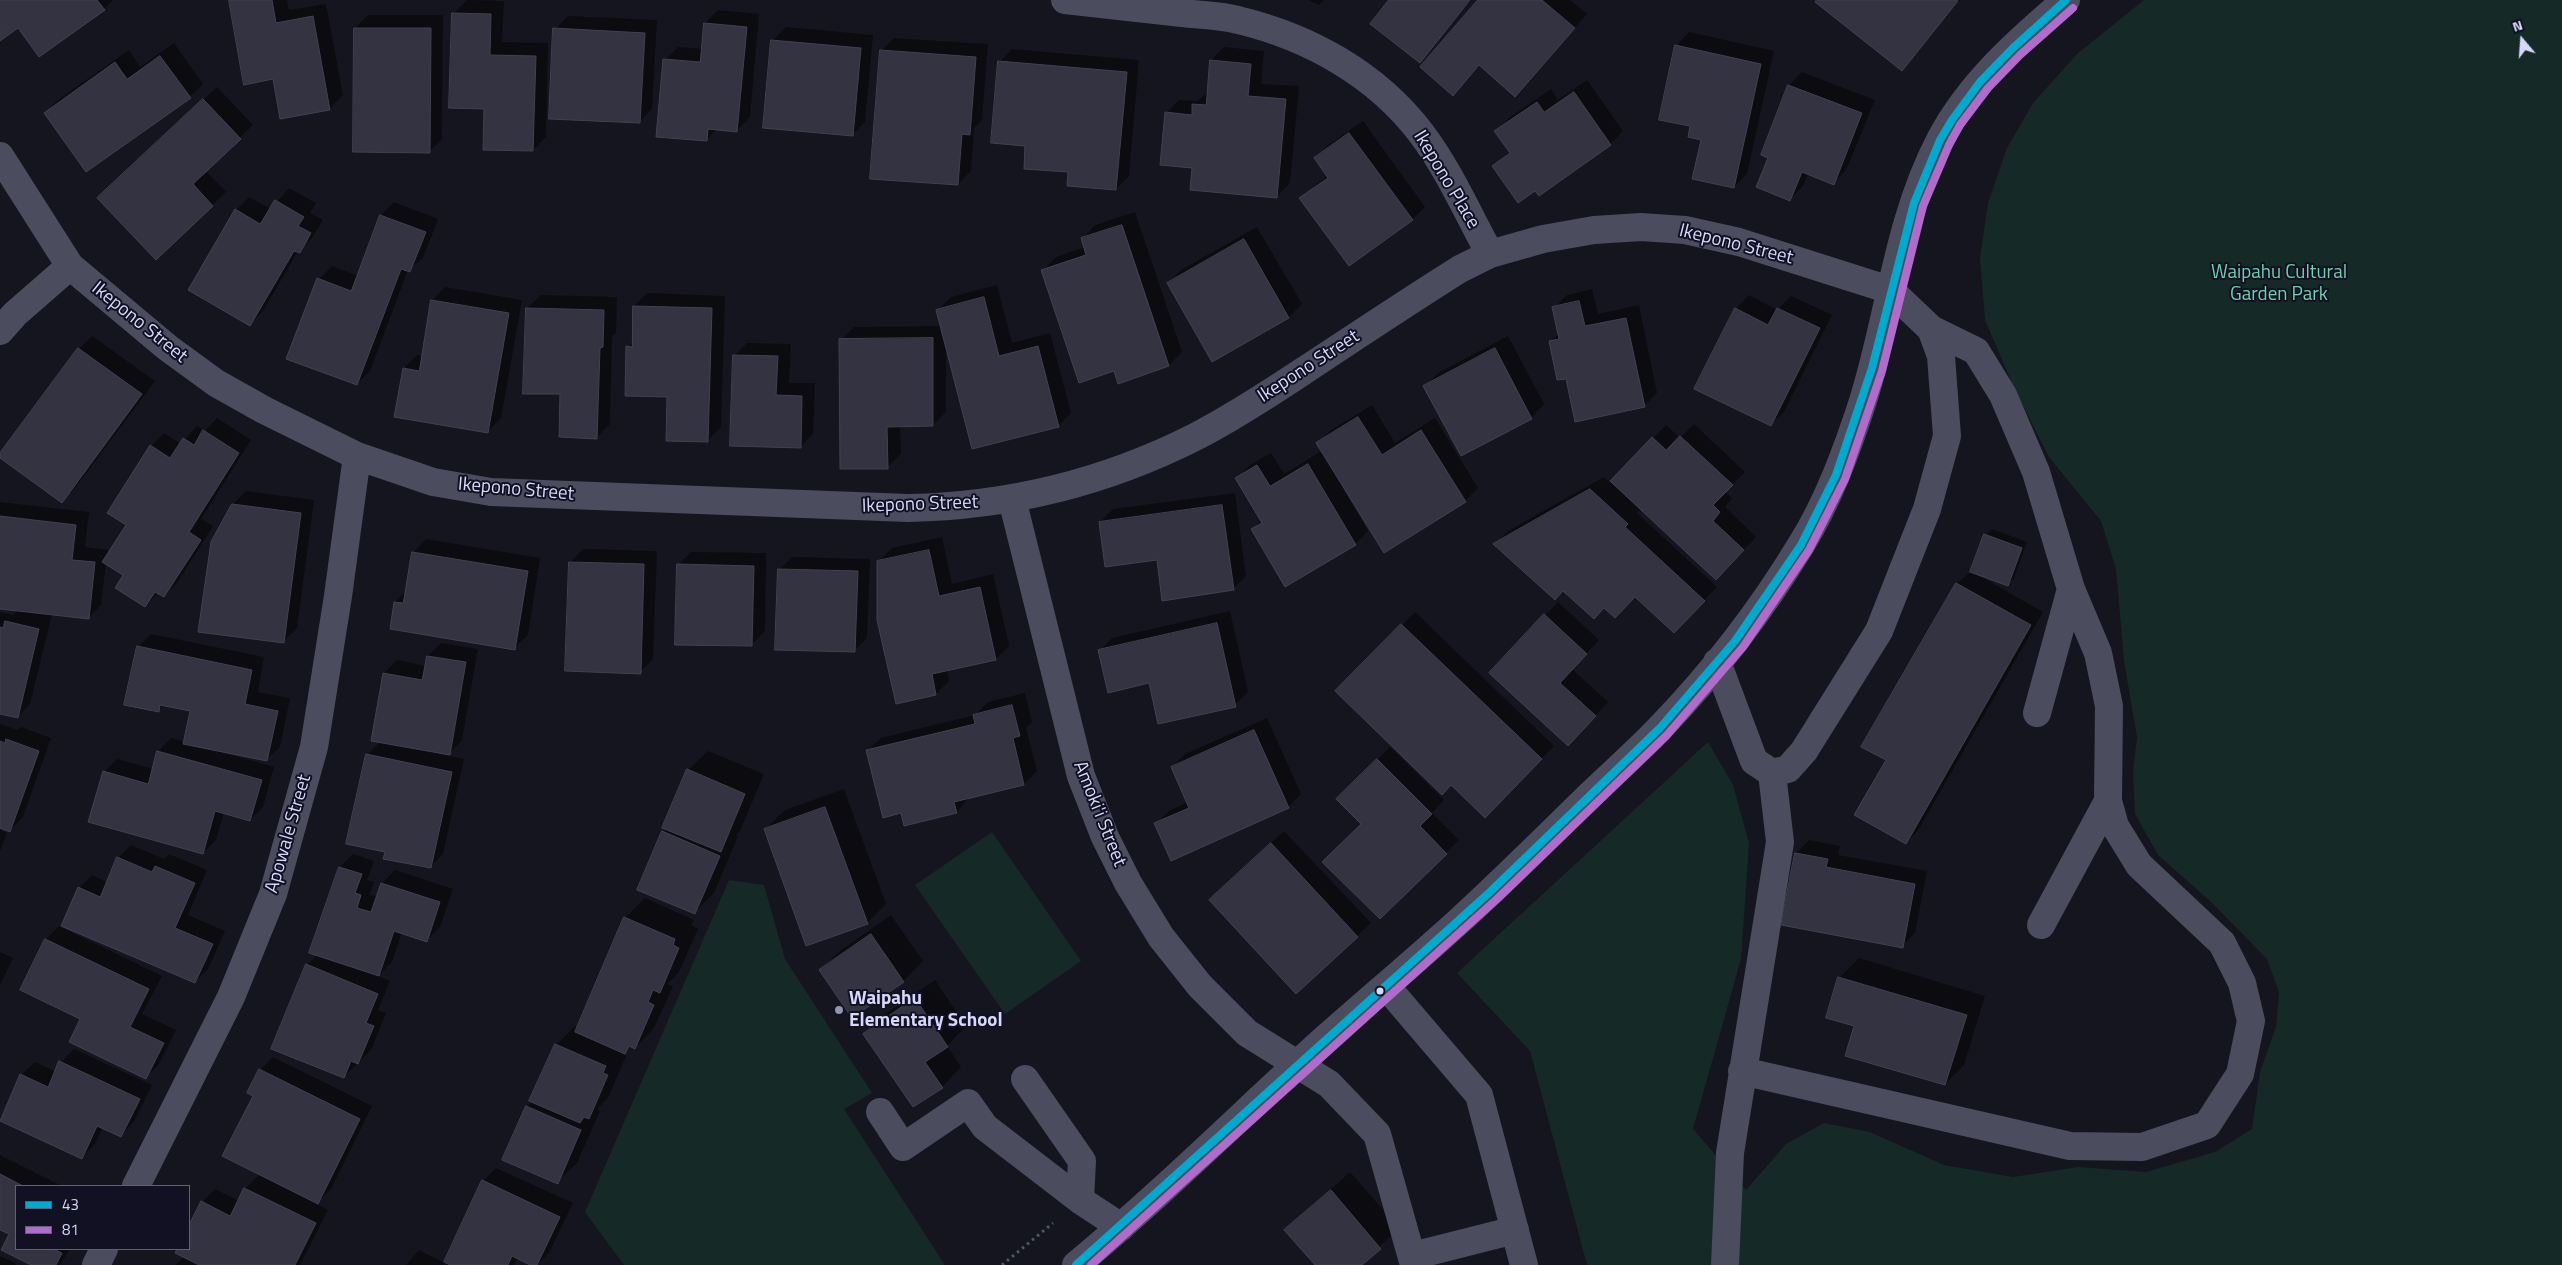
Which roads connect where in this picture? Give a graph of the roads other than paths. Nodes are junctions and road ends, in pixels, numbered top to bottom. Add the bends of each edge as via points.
1 (1065, 0) edge
2 (2066, 0) edge
3 (0, 156) edge
4 (1490, 254) junction
5 (70, 266) junction
6 (1890, 290) junction
7 (1931, 329) junction
8 (0, 331) edge
9 (357, 456) junction
10 (1012, 499) junction
11 (2071, 589) junction
12 (1717, 662) junction
13 (2037, 714) dead end
14 (1772, 773) junction
15 (2108, 801) junction
16 (2041, 925) dead end
17 (1386, 986) junction
18 (1298, 1064) junction
19 (1742, 1072) junction
20 (1026, 1078) dead end
21 (880, 1112) dead end
22 (137, 1185) edge
23 (1080, 1200) junction
24 (1121, 1227) junction
25 (1515, 1230) junction
26 (104, 1250) edge
27 (1413, 1261) edge
28 (96, 1265) edge
29 (1076, 1265) edge
30 (1524, 1265) edge
31 (1725, 1265) edge

1 - 4 street, Ikepono Place via 1236,19 1284,33 1323,50 1357,71 1421,132
2 - 6 street via 1993,68 1962,104 1940,141 1920,186
3 - 5 street, Ikepono Street
4 - 6 street, Ikepono Street via 1543,239 1594,230 1642,227 1685,230 1739,242
4 - 10 street, Ikepono Street via 1452,274 1196,437 1082,483
5 - 8 street via 14,314
5 - 9 street, Ikepono Street via 168,348 216,383
6 - 7 street
6 - 12 street via 1863,400 1837,473 1804,541 1768,597
7 - 11 street via 1976,351 2003,395 2036,472
7 - 14 street via 1941,356 1947,436 1927,509 1879,631 1804,751 1788,770
9 - 10 street, Ikepono Street via 433,482 501,492 862,508 956,507
9 - 22 street, Apowale Street via 314,747 272,894 231,997
10 - 18 street, Amoki'i Street via 1081,776 1124,875 1161,937 1200,986 1247,1034
11 - 13 street
11 - 15 street via 2098,653 2109,706
12 - 14 street via 1754,761
12 - 17 street via 1660,729
14 - 19 street via 1780,842
15 - 16 street
15 - 19 street via 2115,826 2139,865 2222,943 2242,983 2251,1021 2240,1074 2207,1125 2142,1147 2070,1146
17 - 18 street
17 - 25 street via 1479,1095
18 - 24 street
18 - 27 street, Amoki'i Street via 1329,1084 1377,1134
19 - 31 street via 1730,1153
20 - 23 street via 1082,1160
21 - 23 street via 903,1147 968,1103 985,1127
23 - 24 street
24 - 29 street
25 - 27 street
25 - 30 street
26 - 28 street

